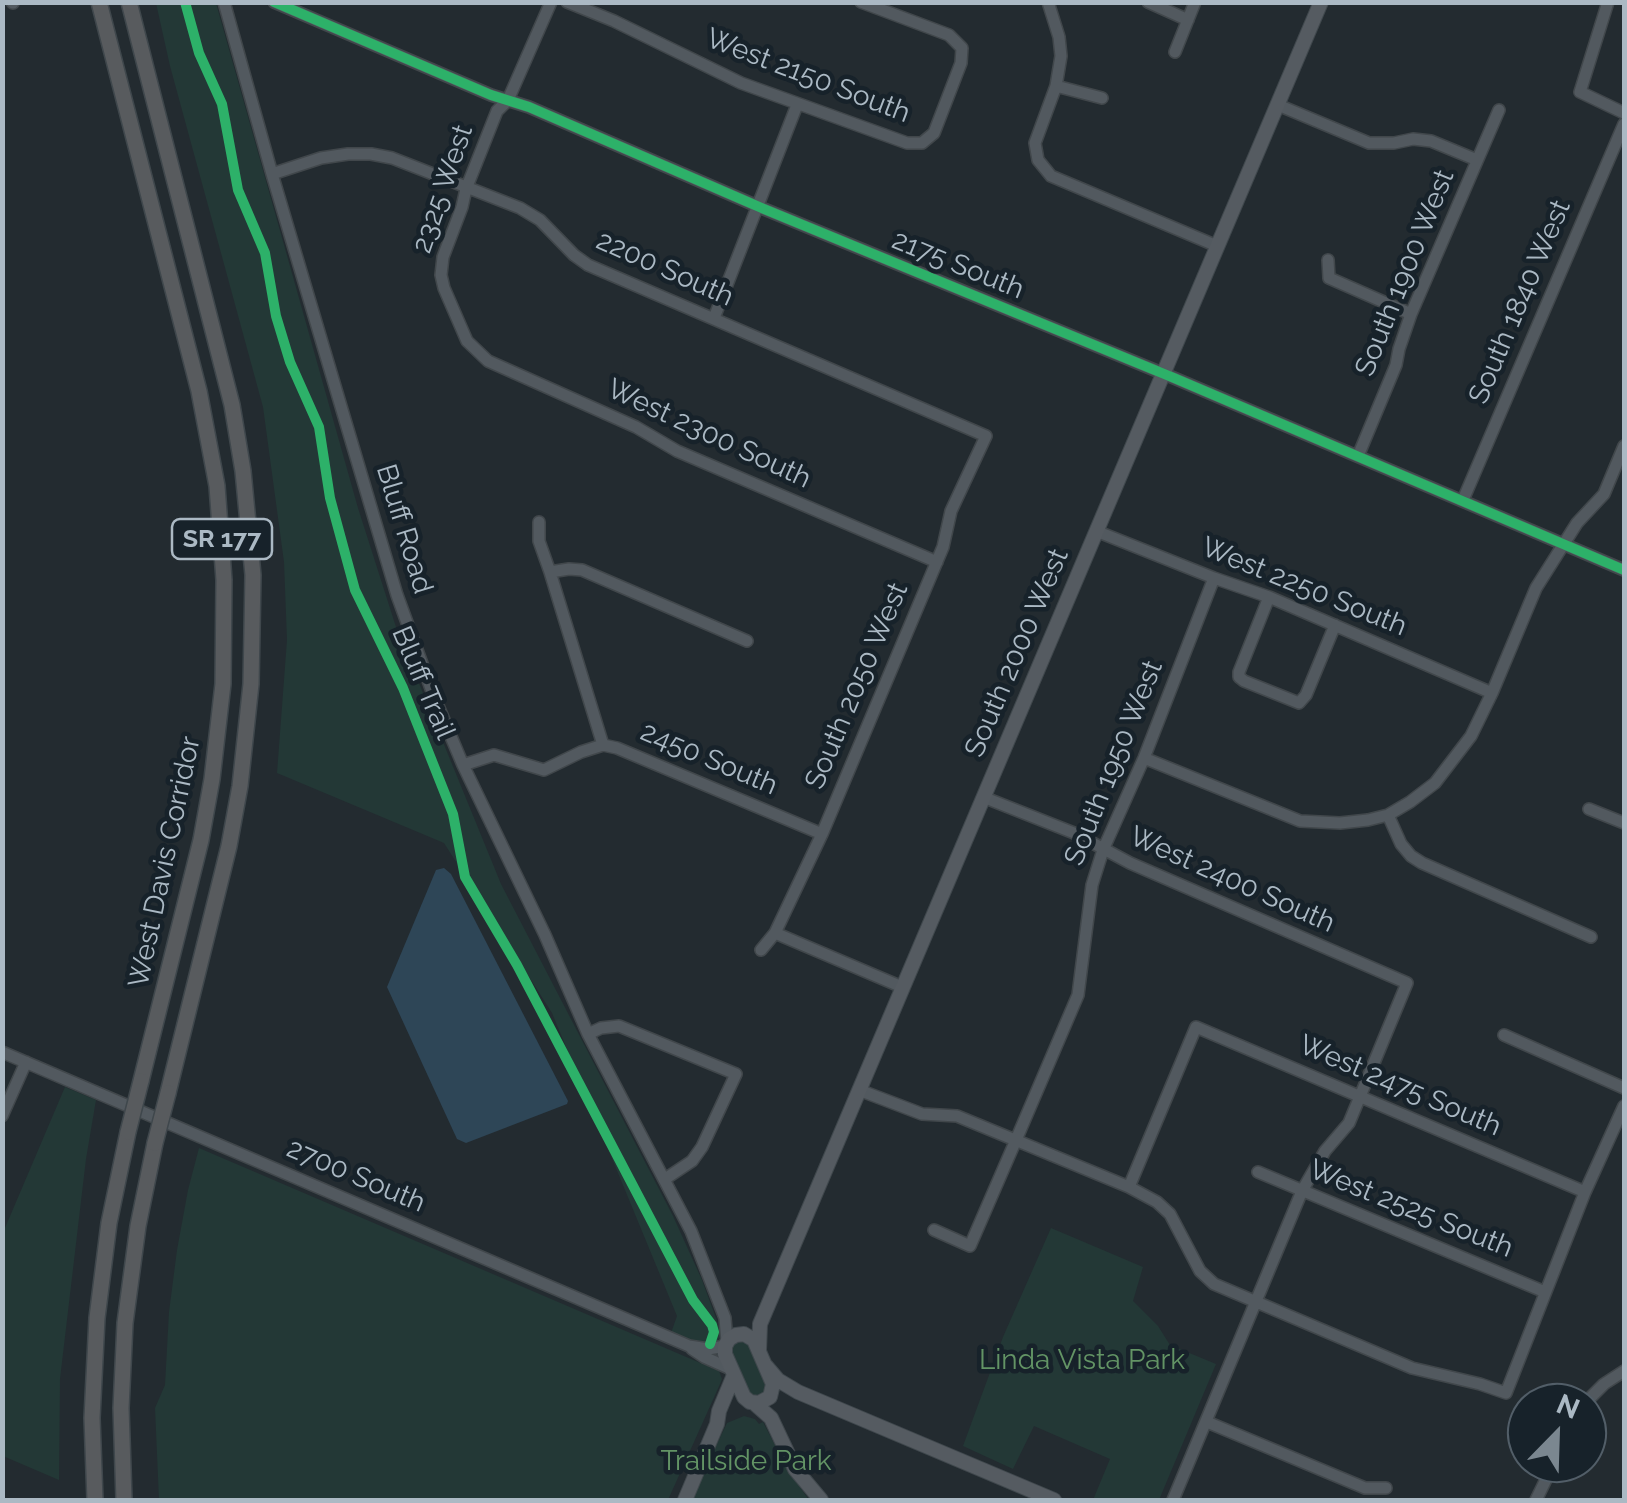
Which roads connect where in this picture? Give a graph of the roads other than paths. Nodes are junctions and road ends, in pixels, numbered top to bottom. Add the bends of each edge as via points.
1 (99, 2) edge
2 (129, 2) edge
3 (224, 2) edge
4 (274, 2) edge
5 (551, 2) edge
6 (567, 2) edge
7 (861, 2) edge
8 (1048, 2) edge
9 (1148, 2) edge
10 (1195, 2) edge
11 (1321, 2) edge
12 (1608, 2) edge
13 (1188, 20) junction
14 (1175, 52) dead end
15 (1056, 86) junction
16 (1102, 98) dead end
17 (508, 100) junction
18 (797, 105) junction
19 (1278, 105) junction
20 (1499, 110) dead end
21 (1624, 112) edge
22 (1624, 124) edge
23 (1478, 160) junction
24 (272, 174) junction
25 (466, 188) junction
26 (759, 207) junction
27 (1217, 246) junction
28 (1328, 260) dead end
29 (1411, 314) junction
30 (714, 318) junction
31 (467, 341) joint
32 (1165, 374) junction
33 (986, 436) joint
34 (1624, 446) edge
35 (1358, 456) junction
36 (1463, 500) junction
37 (539, 522) dead end
38 (1096, 531) junction
39 (1564, 544) junction
40 (937, 562) junction
41 (1624, 570) edge
42 (550, 572) junction
43 (1214, 578) junction
44 (1269, 598) junction
45 (1335, 625) junction
46 (747, 641) dead end
47 (1492, 693) junction
48 (603, 746) junction
49 (1144, 758) junction
50 (463, 765) junction
51 (983, 796) junction
52 (1590, 809) dead end
53 (1388, 815) junction
54 (1624, 823) edge
55 (822, 834) junction
56 (1103, 850) junction
57 (775, 933) junction
58 (1591, 937) dead end
59 (762, 950) dead end
60 (902, 987) junction
61 (588, 1034) junction
62 (1504, 1035) dead end
63 (2, 1052) edge
64 (26, 1062) junction
65 (1624, 1088) edge
66 (859, 1090) junction
67 (1362, 1096) junction
68 (1624, 1106) edge
69 (2, 1116) edge
70 (1016, 1139) junction
71 (1258, 1172) dead end
72 (665, 1179) junction
73 (1130, 1187) junction
74 (1302, 1190) junction
75 (1585, 1192) junction
76 (934, 1230) dead end
77 (1545, 1292) junction
78 (1256, 1304) junction
79 (760, 1324) junction
80 (734, 1339) junction
81 (689, 1346) junction
82 (759, 1351) junction
83 (766, 1366) junction
84 (732, 1372) junction
85 (798, 1392) junction
86 (771, 1395) junction
87 (752, 1403) junction
88 (1207, 1422) junction
89 (717, 1424) junction
90 (774, 1425) junction
91 (1386, 1488) dead end
92 (95, 1500) edge
93 (124, 1500) edge
94 (684, 1500) edge
95 (821, 1500) edge
96 (1054, 1500) edge
97 (1173, 1500) edge

1 - 92 highway, West Davis Corridor / SR 177, bridge via 200,391 224,564 223,684 212,780 109,1223 96,1318
2 - 93 highway, West Davis Corridor / SR 177, bridge via 244,471 252,684 222,876 138,1226 125,1323
3 - 24 street, Bluff Road
4 - 17 street, 2175 South
5 - 17 street, 2325 West
6 - 18 street, West 2150 South
7 - 18 street, West 2150 South via 949,34 962,48 934,133 907,144
8 - 15 street via 1059,37
9 - 13 street
10 - 13 street
11 - 19 main road, South 2000 West
12 - 21 street via 1580,92
13 - 14 street
15 - 16 street
15 - 27 street via 1035,142 1051,176
17 - 25 street, 2325 West via 497,111
17 - 26 street, 2175 South
18 - 26 street
19 - 23 street via 1369,142 1430,141
19 - 27 main road, South 2000 West
20 - 23 street, South 1900 West
22 - 36 street, South 1840 West
23 - 29 street, South 1900 West
24 - 25 street, 2200 South via 321,158 371,154
24 - 50 street, Bluff Road via 397,595
25 - 30 street, 2200 South via 540,220 588,264
25 - 31 street, 2325 West via 441,275
26 - 30 street
26 - 32 street, 2175 South
27 - 32 main road, South 2000 West
28 - 29 street via 1329,278
29 - 35 street, South 1900 West
30 - 33 street, 2200 South
31 - 40 street, West 2300 South via 488,361 678,451
32 - 35 street, 2175 South
32 - 38 main road, South 2000 West
33 - 40 street, South 2050 West via 950,511
34 - 39 street via 1604,494
35 - 36 street, 2175 South
36 - 39 street, 2175 South
37 - 42 street via 538,541
38 - 43 street, West 2250 South
38 - 51 main road, South 2000 West
39 - 41 street, 2175 South
39 - 47 street via 1536,588
40 - 55 street, South 2050 West
42 - 46 street via 582,570
42 - 48 street
43 - 44 street, West 2250 South
43 - 49 street, South 1950 West
44 - 45 street, West 2250 South
44 - 45 street via 1238,677 1276,694 1303,700
45 - 47 street, West 2250 South
47 - 53 street via 1471,736 1435,783
48 - 50 street, 2450 South via 544,770 494,755
48 - 55 street, 2450 South
49 - 53 street via 1300,821 1340,824
49 - 56 street, South 1950 West
50 - 61 street, Bluff Road
51 - 56 street, West 2400 South
51 - 60 main road, South 2000 West
52 - 54 street
53 - 58 street via 1401,844 1422,863
55 - 57 street, South 2050 West
56 - 67 street, West 2400 South via 1408,983
56 - 70 street, South 1950 West via 1078,995
57 - 59 street, South 2050 West
57 - 60 street
60 - 66 main road, South 2000 West
61 - 72 street, Bluff Road
61 - 72 street via 619,1026 736,1074 702,1147
62 - 65 street
63 - 64 street, 2700 South
64 - 69 street
64 - 81 street, 2700 South
66 - 70 street
66 - 79 main road, South 2000 West
67 - 73 street, West 2475 South via 1196,1027
67 - 74 street
67 - 75 street, West 2475 South
68 - 75 street
70 - 73 street
70 - 76 street, South 1950 West via 970,1246
71 - 74 street, West 2525 South
72 - 80 street, Bluff Road
73 - 78 street via 1170,1214 1214,1284
74 - 77 street, West 2525 South
74 - 78 street
75 - 77 street
77 - 78 street via 1506,1393 1412,1368
78 - 88 street
79 - 80 main road
79 - 82 main road, South 2000 West
80 - 81 street via 708,1349
80 - 82 main road via 754,1340
80 - 84 main road via 725,1354
81 - 84 street, 2700 South
82 - 83 main road
83 - 85 main road
83 - 86 main road
84 - 87 main road
84 - 89 main road
85 - 86 main road
85 - 96 main road
86 - 87 main road
86 - 90 main road
87 - 89 main road via 732,1409
87 - 90 main road
88 - 91 street via 1365,1488
88 - 97 street
89 - 94 main road
90 - 95 main road via 795,1469

